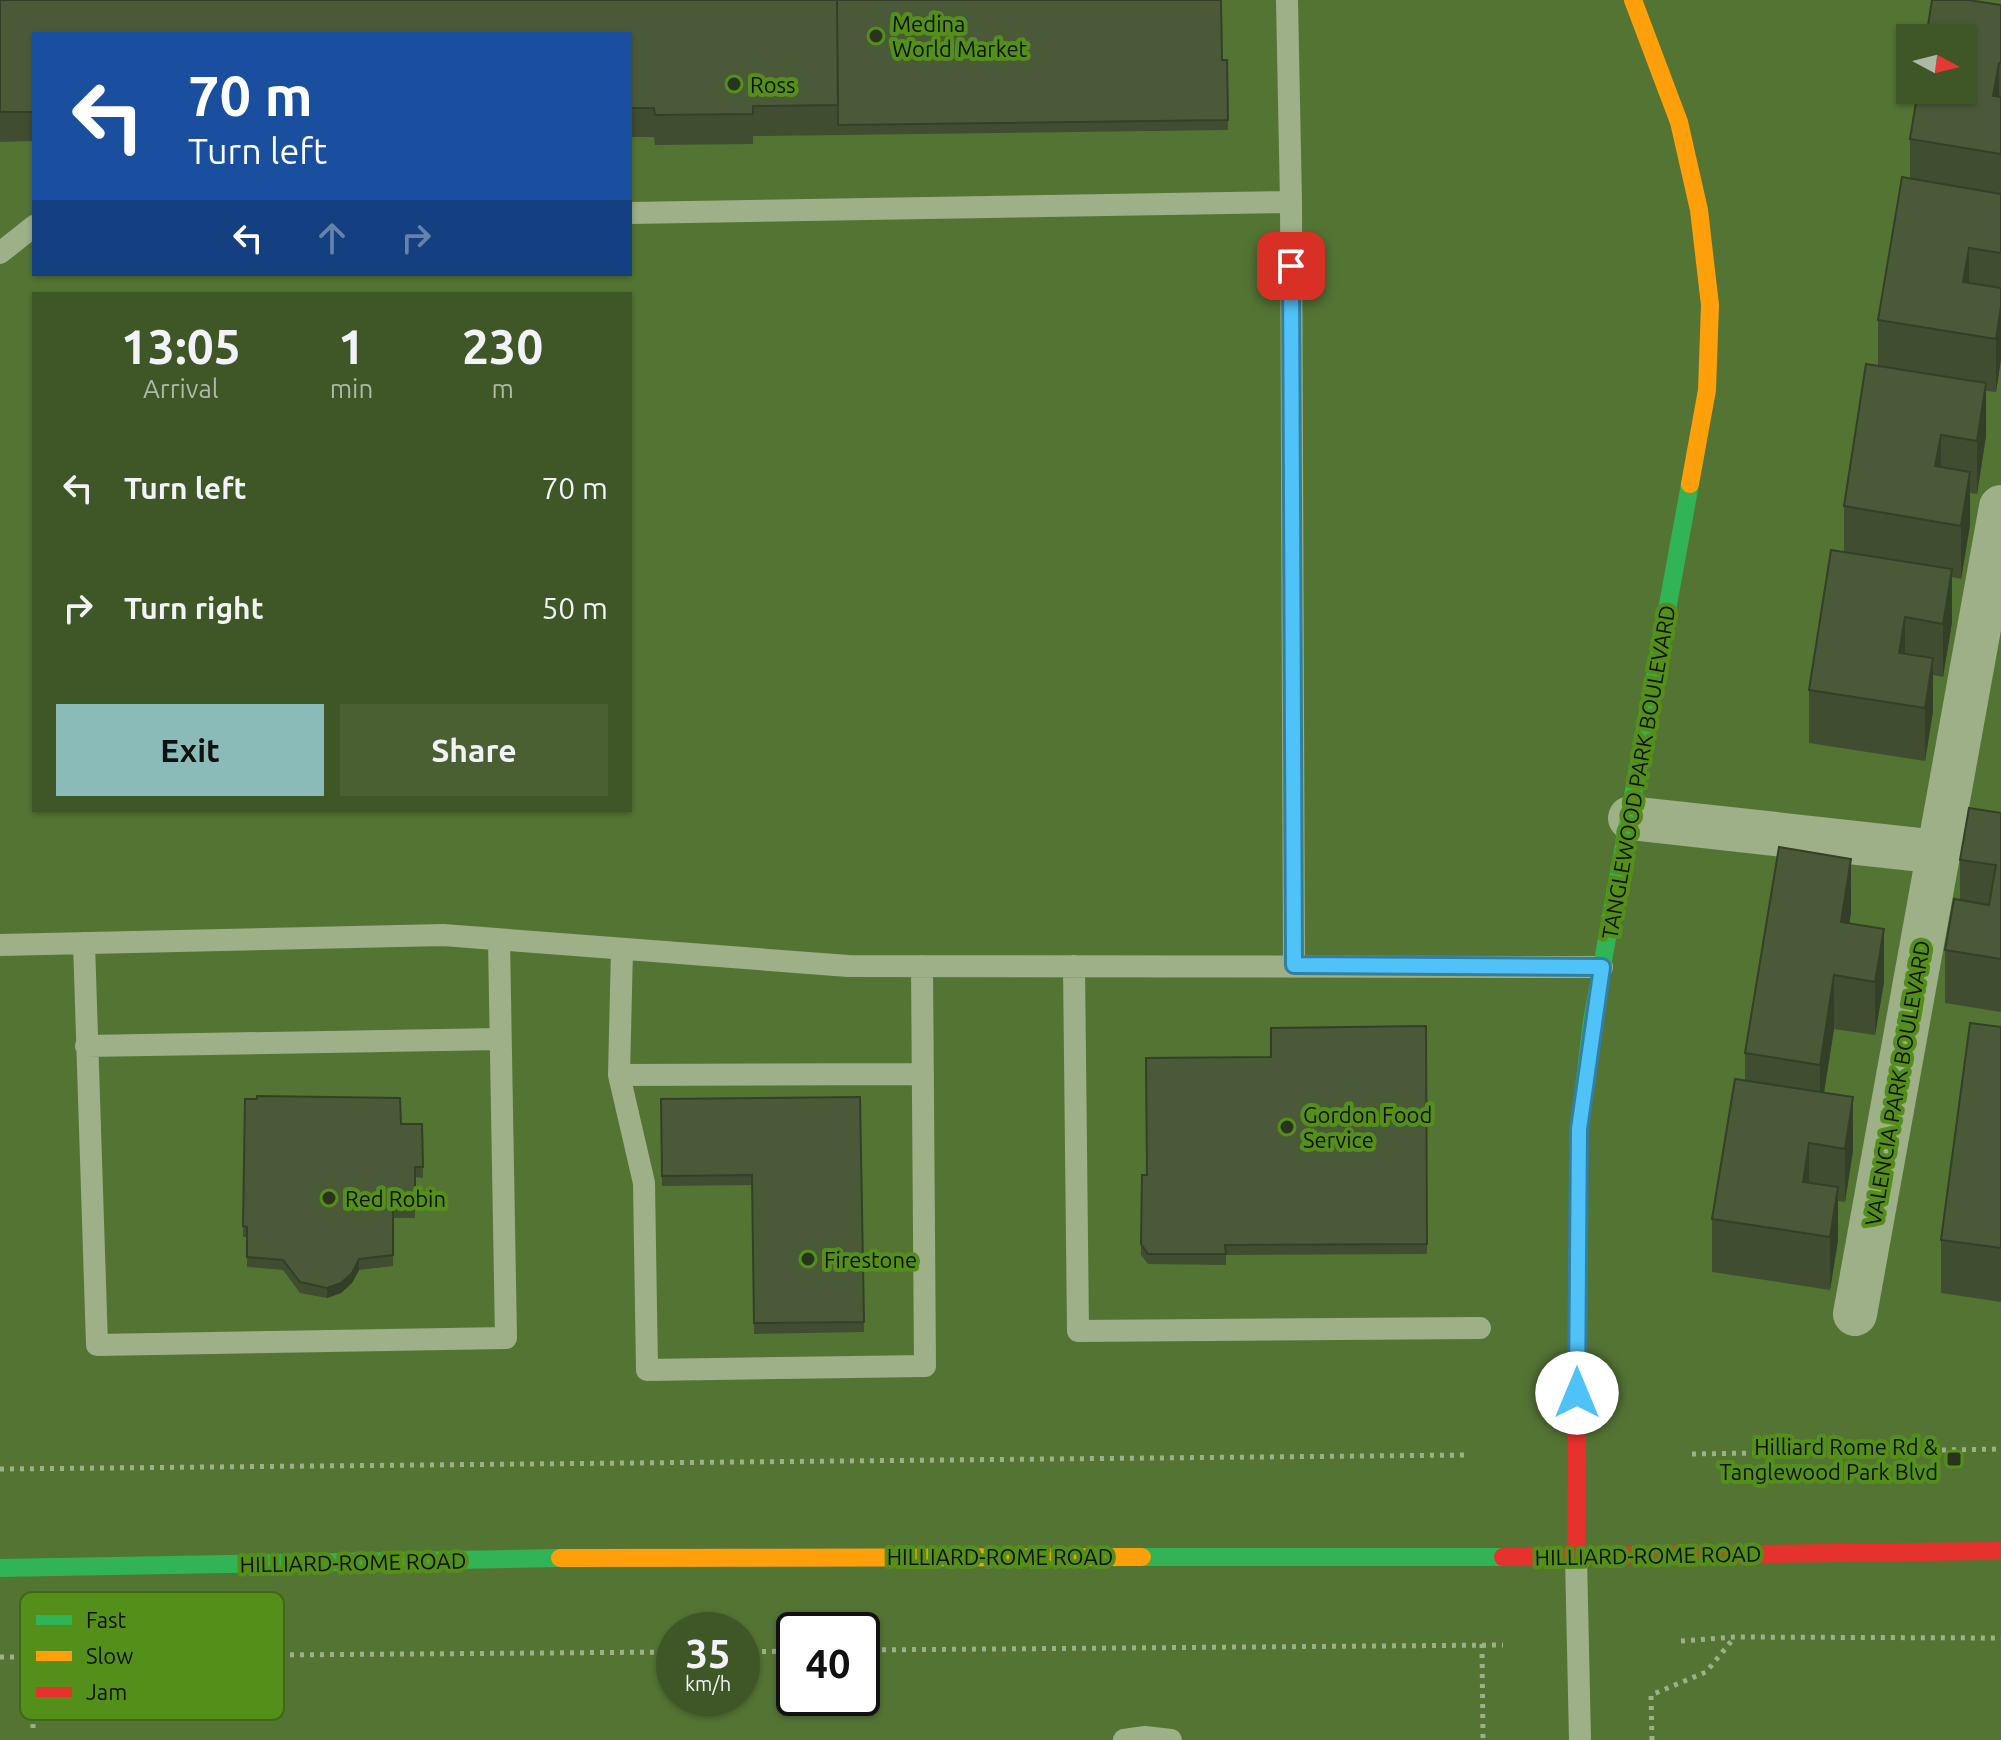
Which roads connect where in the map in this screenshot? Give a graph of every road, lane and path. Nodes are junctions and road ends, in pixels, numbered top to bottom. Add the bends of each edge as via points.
1 (1287, 0) edge
2 (1633, 0) edge
3 (1291, 202) junction
4 (632, 213) edge
5 (32, 228) edge
6 (0, 253) edge
7 (2001, 507) edge
8 (1630, 818) junction
9 (1939, 852) junction
10 (499, 940) junction
11 (84, 943) junction
12 (0, 945) edge
13 (622, 949) junction
14 (1294, 965) junction
15 (922, 966) junction
16 (1074, 966) junction
17 (1602, 967) junction
18 (500, 1039) junction
19 (86, 1046) junction
20 (923, 1074) junction
21 (619, 1075) junction
22 (1855, 1314) dead end
23 (1480, 1328) dead end
24 (2001, 1449) edge
25 (1692, 1454) dead end
26 (1469, 1455) dead end
27 (0, 1469) edge
28 (2001, 1551) edge
29 (1576, 1557) junction
30 (0, 1568) edge
31 (1734, 1637) junction
32 (2001, 1638) edge
33 (1681, 1641) dead end
34 (1482, 1644) junction
35 (1503, 1645) dead end
36 (880, 1650) edge
37 (656, 1652) edge
38 (284, 1655) edge
39 (33, 1720) edge
40 (33, 1728) dead end
41 (1124, 1740) edge
42 (1171, 1740) edge
43 (1483, 1740) edge
44 (1580, 1740) edge
45 (1652, 1740) edge

1 - 3 lane
2 - 8 main road, TANGLEWOOD PARK BOULEVARD via 1679,122 1699,210 1710,305 1707,390
3 - 4 lane
3 - 14 lane
5 - 6 lane
7 - 9 street, VALENCIA PARK BOULEVARD
8 - 9 street
8 - 17 main road, TANGLEWOOD PARK BOULEVARD
9 - 22 street, VALENCIA PARK BOULEVARD
10 - 11 lane via 443,935
10 - 13 lane
10 - 18 lane
11 - 12 lane
11 - 19 lane
13 - 15 lane via 848,966
13 - 21 lane
14 - 16 lane
14 - 17 lane
15 - 16 lane
15 - 20 lane
16 - 23 lane via 1078,1331
17 - 29 main road, TANGLEWOOD PARK BOULEVARD via 1579,1129
18 - 19 lane
18 - 19 lane via 506,1338 129,1345 97,1345
20 - 21 lane
20 - 21 lane via 925,1366 647,1370 644,1183
24 - 25 path
26 - 27 path
28 - 29 main road, HILLIARD-ROME ROAD
29 - 30 main road, HILLIARD-ROME ROAD via 650,1556
29 - 44 lane
31 - 32 path
31 - 33 path
31 - 45 path via 1706,1672 1651,1695
34 - 35 path
34 - 36 path
34 - 43 path
37 - 38 path
39 - 40 path
41 - 42 lane

